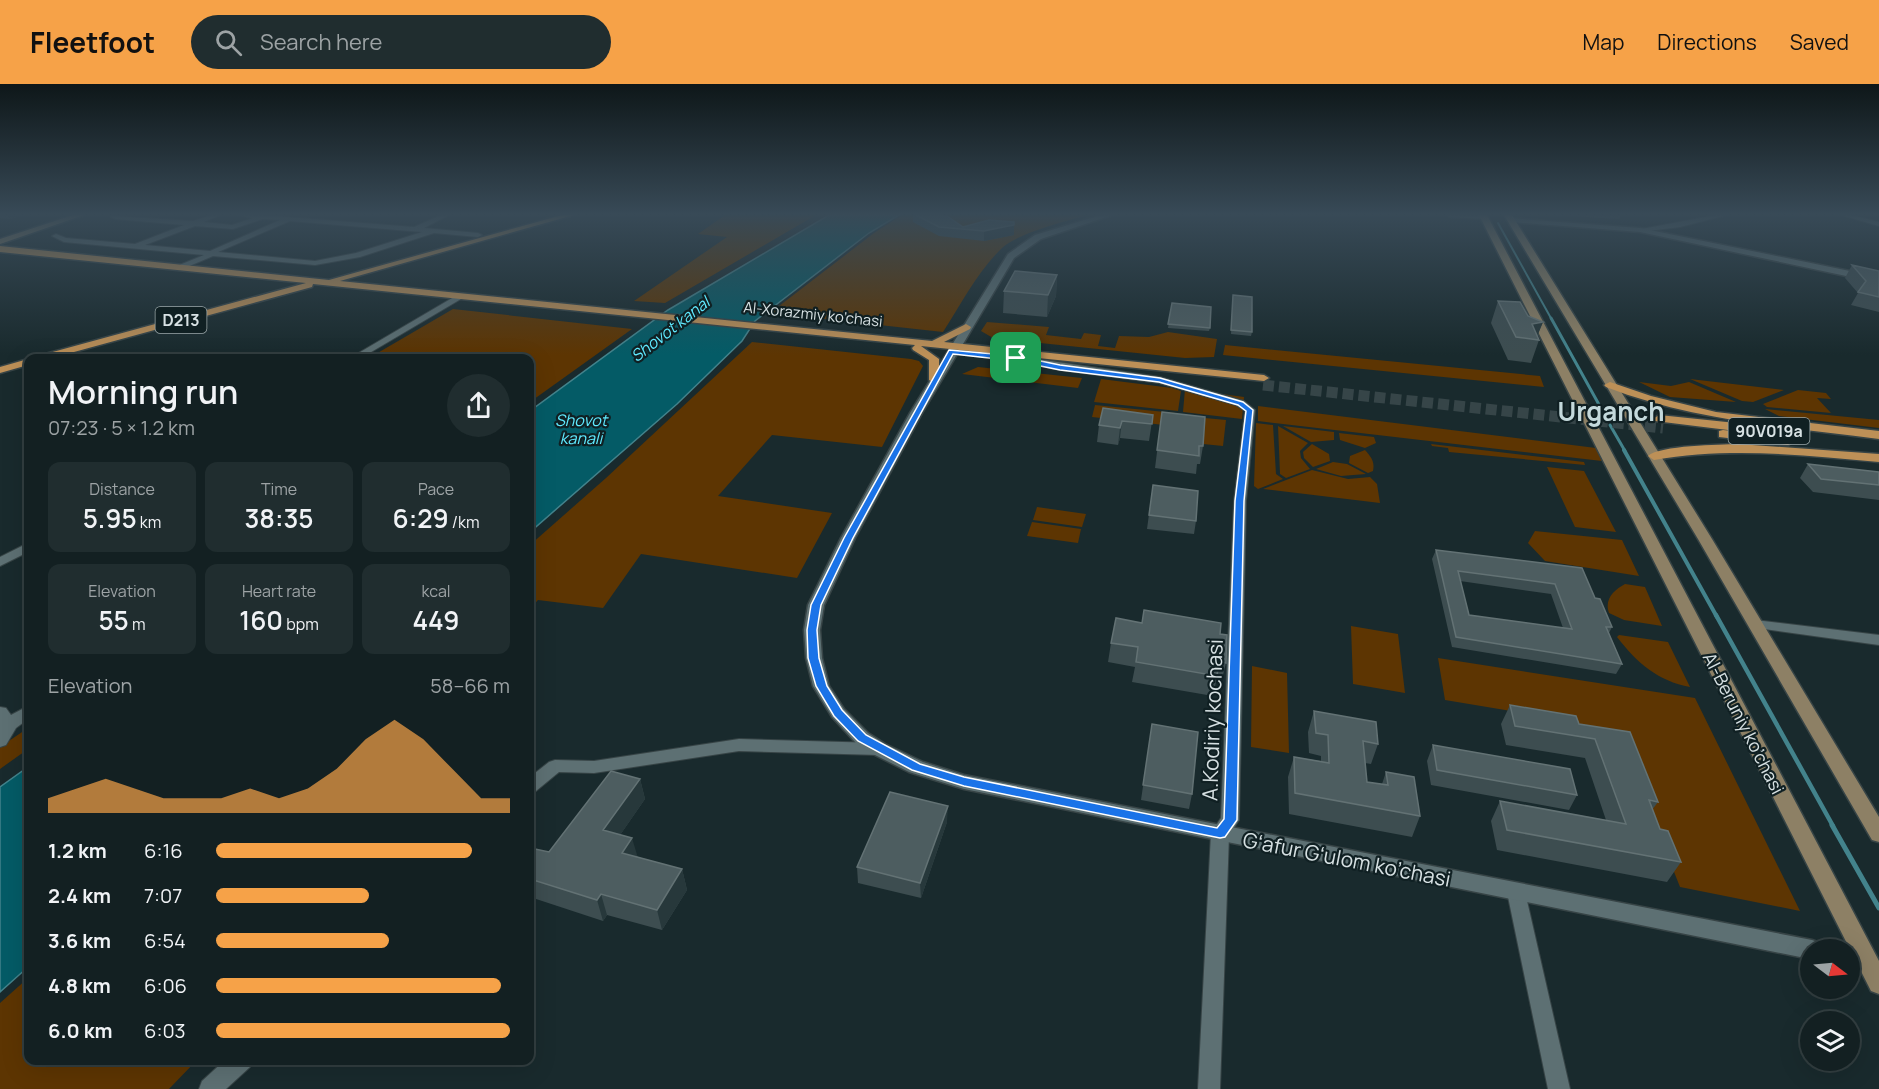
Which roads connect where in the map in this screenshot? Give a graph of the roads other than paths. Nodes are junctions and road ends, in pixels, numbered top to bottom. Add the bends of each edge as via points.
1 (49, 262) edge
2 (122, 262) edge
3 (194, 262) edge
4 (380, 262) edge
5 (401, 262) edge
6 (1007, 262) edge
7 (1518, 262) edge
8 (1527, 262) edge
9 (1795, 262) edge
10 (180, 268) junction
11 (1879, 280) edge
12 (320, 282) junction
13 (302, 287) junction
14 (457, 299) junction
15 (966, 327) junction
16 (920, 345) junction
17 (953, 349) junction
18 (57, 354) edge
19 (362, 354) edge
20 (1016, 358) junction
21 (24, 363) edge
22 (0, 370) edge
23 (934, 380) junction
24 (1610, 384) junction
25 (1879, 435) edge
26 (1879, 442) edge
27 (1879, 451) edge
28 (1879, 458) edge
29 (1657, 462) junction
30 (24, 549) edge
31 (0, 562) edge
32 (1755, 624) junction
33 (1879, 640) edge
34 (24, 712) edge
35 (5, 718) edge
36 (0, 741) edge
37 (879, 749) junction
38 (534, 783) edge
39 (1220, 833) junction
40 (1879, 834) edge
41 (1516, 892) junction
42 (1800, 948) edge
43 (1865, 960) edge
44 (1879, 984) edge
45 (236, 1065) edge
46 (210, 1089) edge
47 (1209, 1089) edge
48 (1558, 1089) edge

1 - 13 main road, Al-Xorazmiy ko’chasi
2 - 10 main road, Al-Xorazmiy ko’chasi
3 - 10 street
4 - 12 main road
5 - 12 main road
6 - 15 street, Gʻafur Gʻulom ko’chasi
7 - 43 main road, Al-Beruniy ko’chasi via 1610,462
8 - 24 main road
9 - 11 street
10 - 12 main road, Al-Xorazmiy ko’chasi
12 - 13 main road, D213
12 - 14 main road, Al-Xorazmiy ko’chasi
13 - 14 main road, Al-Xorazmiy ko’chasi
13 - 18 main road, D213
14 - 16 main road, Al-Xorazmiy ko’chasi
14 - 19 street
15 - 16 main road via 948,338
15 - 17 street, Gʻafur Gʻulom ko’chasi
16 - 17 main road, Al-Xorazmiy ko’chasi
16 - 23 main road via 934,359
17 - 20 main road, Al-Xorazmiy ko’chasi
17 - 20 main road, Al-Xorazmiy ko’chasi via 1264,381
17 - 23 street, Gʻafur Gʻulom ko’chasi
20 - 39 street, A.Kodiriy kochasi via 1176,384 1240,403 1250,410 1240,501 1230,820
21 - 22 main road
23 - 37 street, Gʻafur Gʻulom ko’chasi via 828,579 816,605 812,630 821,686 838,713
24 - 25 main road via 1647,399 1716,415
24 - 29 main road
26 - 27 main road, 90V019a via 1661,424
28 - 29 main road via 1728,448 1684,450
29 - 32 main road
30 - 31 street
32 - 33 street
32 - 40 main road
34 - 35 street
35 - 36 street
37 - 38 street via 739,745 594,767 555,766
37 - 39 street, Gʻafur Gʻulom ko’chasi via 916,767 964,782
39 - 41 street, Gʻafur Gʻulom ko’chasi
39 - 47 street, A.Kodiriy kochasi
41 - 42 street, Gʻafur Gʻulom ko’chasi
41 - 48 street
43 - 44 main road, Al-Beruniy ko’chasi
45 - 46 street

